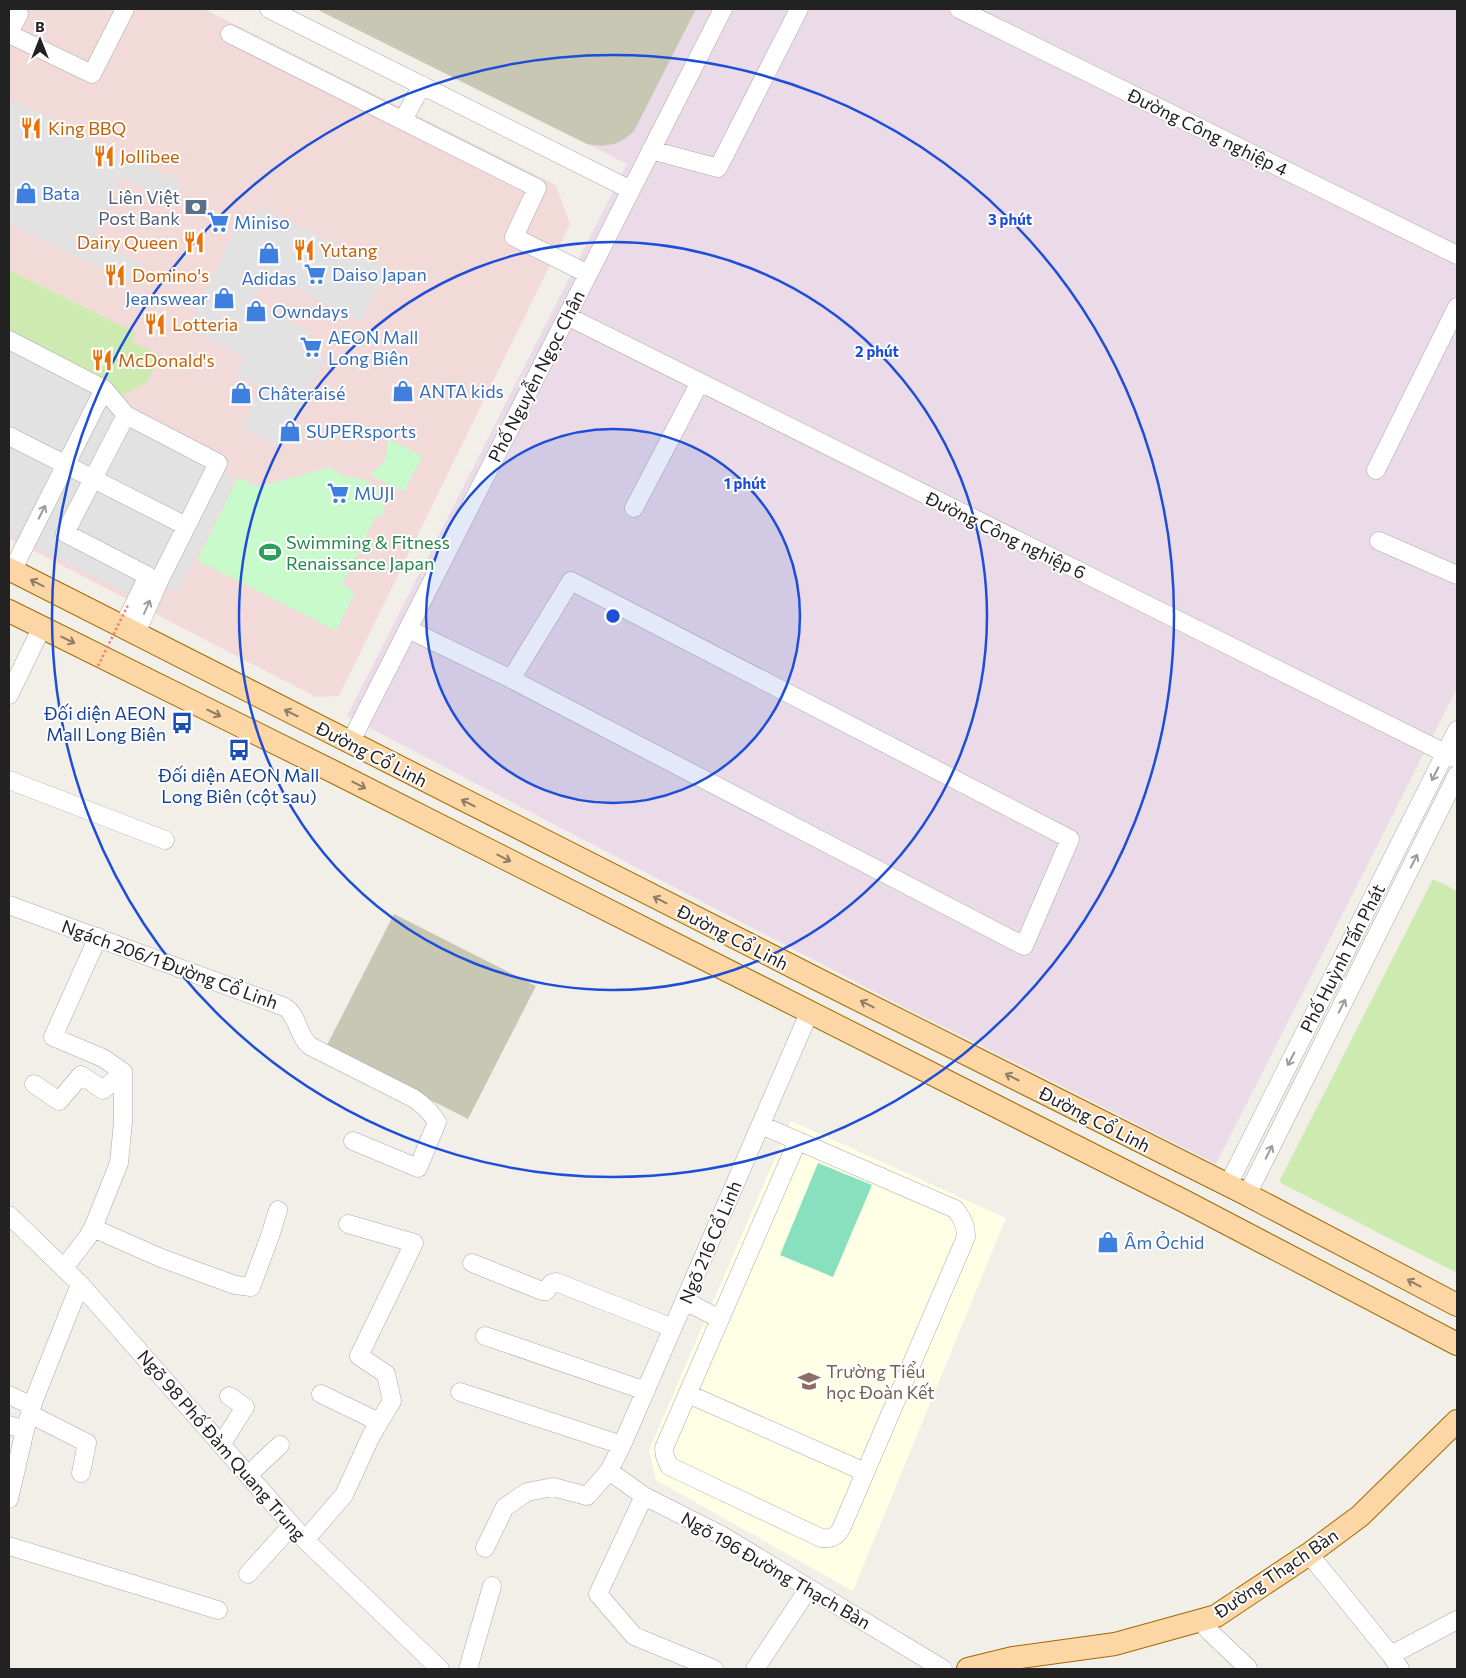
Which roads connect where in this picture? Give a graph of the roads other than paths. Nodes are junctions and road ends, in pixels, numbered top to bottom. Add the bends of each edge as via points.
1 (9, 9) edge
2 (126, 9) edge
3 (269, 9) edge
4 (723, 9) edge
5 (799, 9) edge
6 (958, 9) edge
7 (9, 33) edge
8 (230, 34) dead end
9 (422, 85) junction
10 (403, 120) junction
11 (651, 150) junction
12 (631, 190) junction
13 (1457, 255) edge
14 (588, 274) junction
15 (1457, 307) edge
16 (567, 316) junction
17 (9, 340) edge
18 (700, 382) junction
19 (104, 389) junction
20 (126, 415) junction
21 (9, 436) edge
22 (66, 465) junction
23 (1376, 470) dead end
24 (93, 478) junction
25 (634, 508) dead end
26 (186, 526) junction
27 (1379, 542) dead end
28 (10, 570) edge
29 (1457, 575) edge
30 (9, 612) edge
31 (129, 622) junction
32 (42, 627) junction
33 (408, 629) junction
34 (15, 668) edge
35 (511, 679) junction
36 (9, 695) edge
37 (1457, 730) edge
38 (350, 743) junction
39 (1451, 756) edge
40 (1457, 775) edge
41 (9, 780) edge
42 (165, 840) dead end
43 (9, 905) edge
44 (98, 937) junction
45 (809, 1013) junction
46 (123, 1072) junction
47 (34, 1084) dead end
48 (761, 1125) junction
49 (353, 1141) dead end
50 (797, 1142) junction
51 (1228, 1185) junction
52 (1248, 1195) junction
53 (278, 1210) dead end
54 (9, 1215) edge
55 (348, 1224) dead end
56 (93, 1228) junction
57 (472, 1263) dead end
58 (64, 1268) junction
59 (80, 1284) junction
60 (685, 1301) junction
61 (1457, 1305) edge
62 (720, 1319) junction
63 (673, 1328) junction
64 (485, 1336) dead end
65 (1457, 1344) edge
66 (646, 1390) junction
67 (460, 1392) dead end
68 (320, 1394) dead end
69 (688, 1394) junction
70 (9, 1395) edge
71 (229, 1396) dead end
72 (24, 1419) edge
73 (1457, 1421) edge
74 (379, 1422) junction
75 (221, 1445) junction
76 (280, 1445) dead end
77 (622, 1445) junction
78 (609, 1471) junction
79 (81, 1472) dead end
80 (865, 1472) junction
81 (248, 1475) junction
82 (644, 1496) junction
83 (9, 1498) edge
84 (292, 1525) junction
85 (306, 1540) junction
86 (9, 1546) edge
87 (485, 1548) dead end
88 (1309, 1554) junction
89 (248, 1574) dead end
90 (492, 1586) dead end
91 (809, 1588) junction
92 (218, 1610) dead end
93 (1200, 1620) junction
94 (1457, 1620) edge
95 (1395, 1662) edge
96 (977, 1668) edge
97 (440, 1669) edge
98 (468, 1669) edge
99 (714, 1669) edge
100 (755, 1669) edge
101 (943, 1669) edge
102 (1247, 1669) edge

1 - 7 street via 18,14
2 - 7 street via 92,74
3 - 9 street
4 - 11 street, Phố Nguyễn Ngọc Chân
5 - 11 street via 718,168
6 - 13 street, Đường Công nghiệp 4
8 - 10 street
9 - 10 street
9 - 12 street
10 - 14 street via 537,188 514,237
11 - 12 street, Phố Nguyễn Ngọc Chân
12 - 14 street, Phố Nguyễn Ngọc Chân
14 - 16 street, Phố Nguyễn Ngọc Chân
15 - 23 street
16 - 18 street, Đường Công nghiệp 6
16 - 33 street, Phố Nguyễn Ngọc Chân
17 - 19 street
18 - 25 street
18 - 39 street, Đường Công nghiệp 6
19 - 20 street
19 - 22 street
20 - 24 street
20 - 26 street via 218,462
21 - 22 street
22 - 24 street
28 -> 22 street
24 - 26 street
24 - 31 street via 65,533 148,576
31 -> 26 street via 159,581
27 - 29 street
31 -> 28 main road, Đường Cổ Linh
30 - 32 main road, Đường Cổ Linh
38 -> 31 main road, Đường Cổ Linh
32 - 34 street
32 -> 45 main road, Đường Cổ Linh
33 - 35 street
33 - 38 street, Phố Nguyễn Ngọc Chân
34 - 36 street
35 - 35 street via 571,581 1070,839 1024,946
37 - 39 street, Phố Huỳnh Tấn Phát
51 -> 38 main road, Đường Cổ Linh
39 -> 51 street, Phố Huỳnh Tấn Phát
52 -> 40 street, Phố Huỳnh Tấn Phát
41 - 42 street
43 - 44 street, Ngách 206/1 Đường Cổ Linh
44 - 46 street via 53,1037 103,1058
44 - 49 street, Ngách 206/1 Đường Cổ Linh via 285,1007 310,1046 413,1098 423,1104 437,1122 418,1168
45 - 48 street, Ngõ 216 Cổ Linh
45 - 65 main road, Đường Cổ Linh via 1191,1204
46 - 47 street via 103,1090 81,1075 59,1101
46 - 56 street via 119,1163
48 - 50 street
48 - 60 street, Ngõ 216 Cổ Linh
50 - 62 street
50 - 80 street via 955,1209 966,1228 966,1236
51 - 52 main road, Đường Cổ Linh
61 -> 52 main road, Đường Cổ Linh
53 - 56 street via 251,1287 235,1285 161,1258
54 - 58 street, Ngõ 98 Phố Đàm Quang Trung
55 - 74 street via 414,1243 359,1356 386,1374 392,1401
56 - 58 street
57 - 63 street via 542,1291 556,1282
58 - 59 street, Ngõ 98 Phố Đàm Quang Trung
59 - 72 street
59 - 75 street, Ngõ 98 Phố Đàm Quang Trung
60 - 62 street
60 - 63 street, Ngõ 216 Cổ Linh
62 - 69 street
63 - 66 street, Ngõ 216 Cổ Linh
64 - 66 street
66 - 77 street, Ngõ 216 Cổ Linh
67 - 77 street
68 - 74 street
69 - 80 street
69 - 80 street via 664,1448 669,1466 821,1538 836,1536
70 - 72 street
71 - 75 street via 245,1406
72 - 79 street via 87,1443
72 - 83 street
73 - 88 main road, Đường Thạch Bàn via 1360,1516
74 - 85 street via 344,1495
75 - 81 street, Ngõ 98 Phố Đàm Quang Trung
76 - 81 street
77 - 78 street, Ngõ 216 Cổ Linh
78 - 82 street, Ngõ 196 Đường Thạch Bàn
78 - 87 street, Ngõ 216 Cổ Linh via 587,1496 553,1487 527,1492 505,1507
81 - 84 street, Ngõ 98 Phố Đàm Quang Trung
82 - 91 street, Ngõ 196 Đường Thạch Bàn via 721,1535
82 - 99 street via 598,1594 634,1636
84 - 85 street, Ngõ 98 Phố Đàm Quang Trung
84 - 89 street
85 - 97 street, Ngõ 98 Phố Đàm Quang Trung
86 - 92 street
88 - 93 main road, Đường Thạch Bàn via 1216,1616
88 - 95 street
90 - 98 street
91 - 100 street
91 - 101 street, Ngõ 196 Đường Thạch Bàn
93 - 96 main road, Đường Thạch Bàn via 1115,1644 1013,1658
93 - 102 street
94 - 95 street

